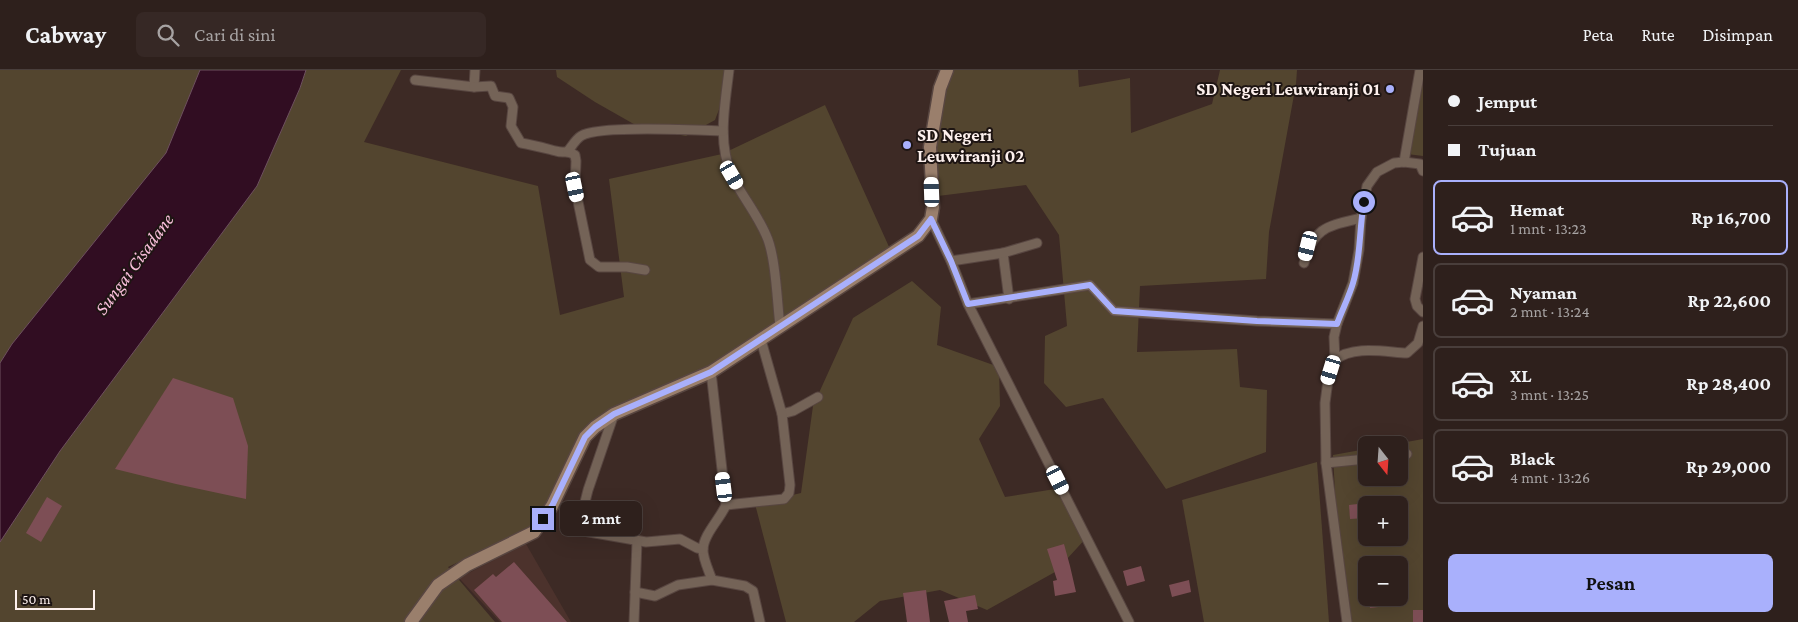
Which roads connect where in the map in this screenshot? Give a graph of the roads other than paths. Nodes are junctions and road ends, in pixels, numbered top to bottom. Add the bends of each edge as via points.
1 (475, 70) edge
2 (729, 70) edge
3 (947, 70) edge
4 (1420, 70) edge
5 (415, 80) dead end
6 (474, 87) junction
7 (723, 131) junction
8 (568, 151) junction
9 (1404, 162) junction
10 (1423, 171) edge
11 (1361, 218) junction
12 (931, 219) junction
13 (1037, 243) dead end
14 (1003, 253) junction
15 (1423, 257) edge
16 (951, 261) junction
17 (1304, 263) dead end
18 (645, 270) dead end
19 (1009, 299) junction
20 (968, 304) junction
21 (1423, 312) edge
22 (1337, 324) junction
23 (780, 326) junction
24 (1423, 326) edge
25 (761, 340) junction
26 (1334, 360) junction
27 (711, 372) junction
28 (818, 397) dead end
29 (614, 414) junction
30 (782, 414) junction
31 (1358, 460) edge
32 (1326, 463) junction
33 (726, 505) junction
34 (637, 540) junction
35 (703, 550) junction
36 (712, 580) junction
37 (635, 592) junction
38 (411, 622) edge
39 (634, 622) edge
40 (760, 622) edge
41 (1129, 622) edge
42 (1347, 622) edge

1 - 6 street
2 - 7 street
3 - 12 main road via 940,88 930,146
4 - 9 street
5 - 6 street
6 - 8 street via 491,86 496,96 510,98 513,107 511,126 520,143 558,152
7 - 8 street via 591,132 580,136
7 - 23 street via 724,152 732,175 767,236
8 - 18 street via 576,161 575,187 590,260 599,267
9 - 10 street via 1420,164
9 - 11 street via 1394,163 1371,179
11 - 17 street via 1329,226 1321,232 1308,246
11 - 22 street via 1353,283
12 - 16 street
12 - 23 main road via 918,236
13 - 14 street
14 - 16 street
14 - 19 street
15 - 21 street via 1415,299
16 - 20 street
19 - 20 street
19 - 22 street via 1090,285 1114,311
20 - 41 street
22 - 26 street
23 - 25 main road
24 - 26 street via 1418,343 1407,354 1357,351 1341,354
25 - 27 main road
25 - 30 street
26 - 32 street via 1325,403
27 - 29 main road
27 - 33 street
28 - 30 street
29 - 34 street via 578,530
29 - 38 main road via 585,437 552,506 534,532 467,564 438,585
30 - 33 street via 789,493 784,499
31 - 32 street
32 - 42 street
33 - 35 street via 709,531
34 - 35 street via 680,539
34 - 37 street
35 - 36 street
36 - 37 street via 678,585 654,596
36 - 40 street via 745,586 753,592
37 - 39 street

